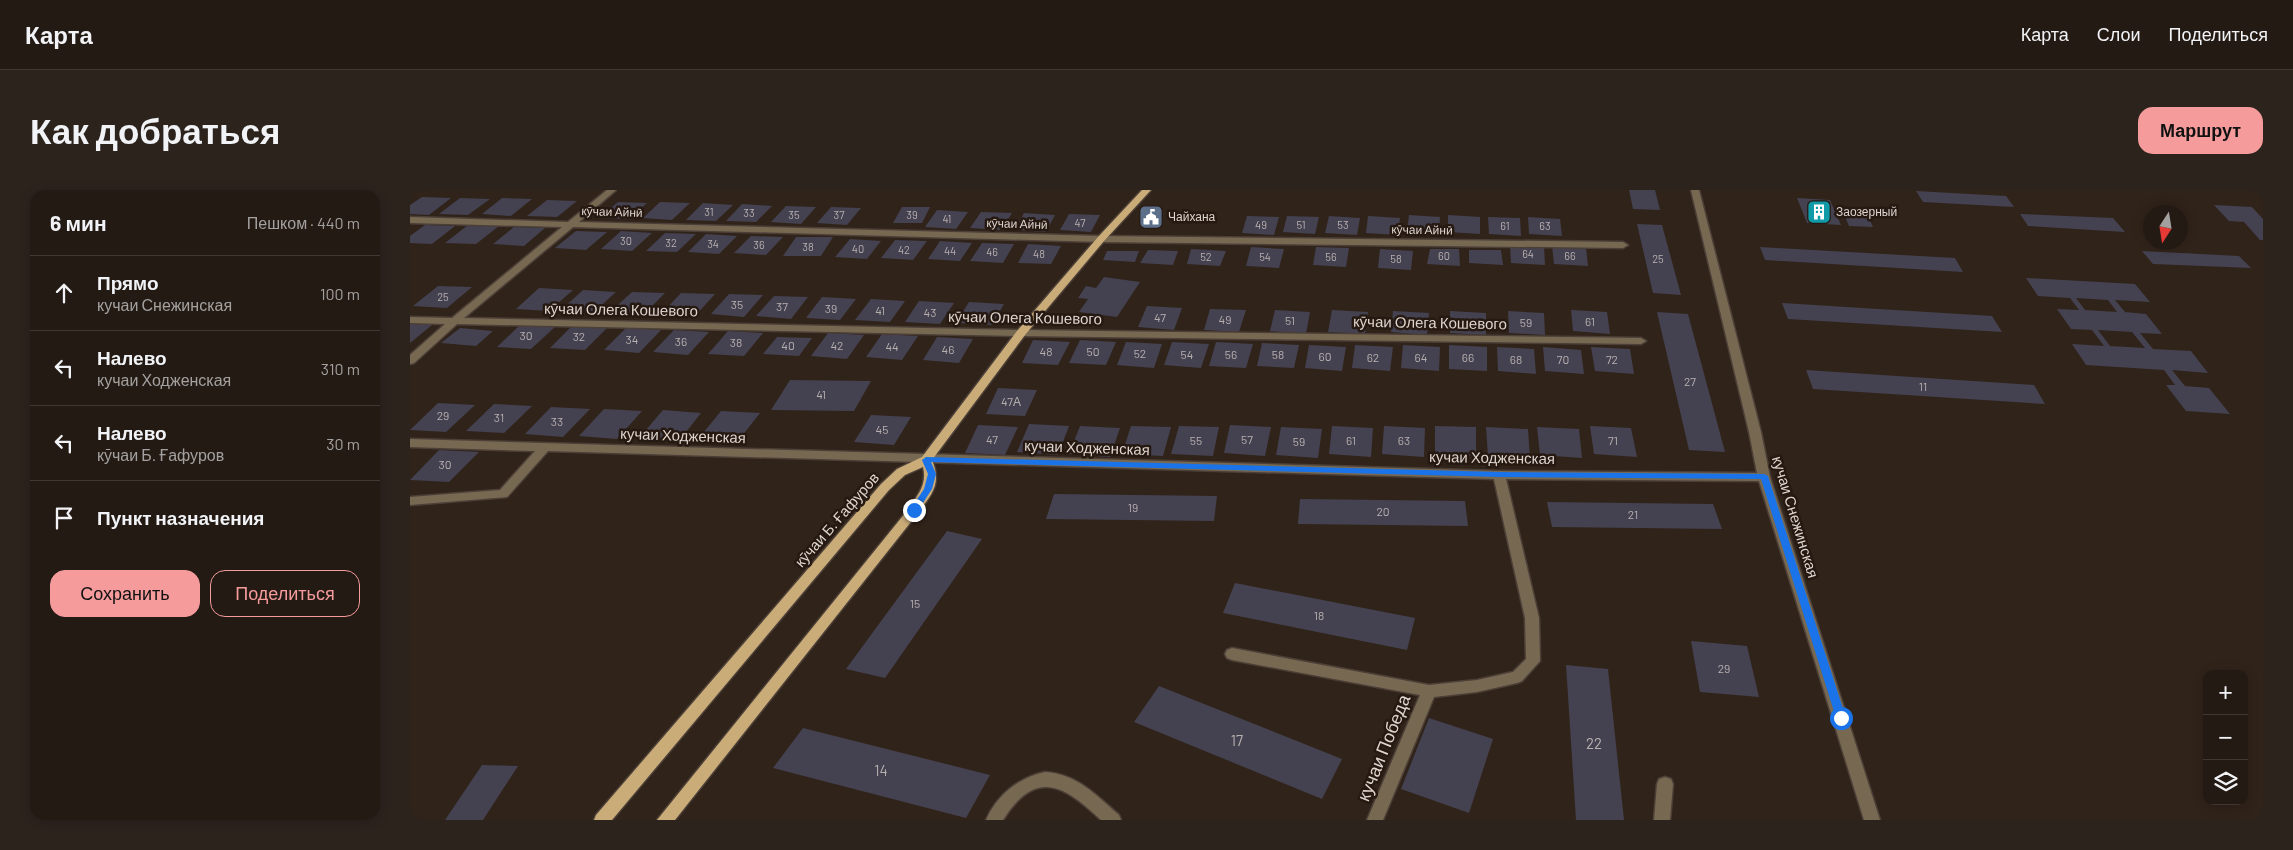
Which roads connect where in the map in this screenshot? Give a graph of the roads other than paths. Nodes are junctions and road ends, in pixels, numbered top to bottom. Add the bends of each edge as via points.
1 (612, 190) edge
2 (1147, 190) edge
3 (1695, 190) edge
4 (410, 220) edge
5 (572, 224) junction
6 (1101, 239) junction
7 (1623, 245) dead end
8 (410, 320) edge
9 (454, 321) junction
10 (1021, 333) junction
11 (1640, 341) dead end
12 (410, 361) edge
13 (410, 443) edge
14 (544, 448) junction
15 (926, 460) junction
16 (1500, 475) junction
17 (1764, 476) junction
18 (410, 502) edge
19 (1232, 654) dead end
20 (1429, 691) junction
21 (1665, 784) dead end
22 (602, 820) edge
23 (665, 820) edge
24 (994, 820) edge
25 (1113, 820) edge
26 (1376, 820) edge
27 (1662, 820) edge
28 (1872, 820) edge

1 - 5 street
2 - 6 main road
3 - 17 street, кучаи Снежинская
4 - 5 street, кӯчаи Айнӣ
5 - 6 street, кӯчаи Айнӣ
5 - 9 street
6 - 7 street, кӯчаи Айнӣ
6 - 10 main road
8 - 9 street, кӯчаи Олега Кошевого
9 - 10 street, кӯчаи Олега Кошевого
9 - 12 street
10 - 11 street, кӯчаи Олега Кошевого
10 - 15 main road
13 - 14 street, кучаи Ходженская
14 - 15 street, кучаи Ходженская
14 - 18 street via 504,494
15 - 16 street, кучаи Ходженская
15 - 22 main road, кӯчаи Б. Ғафуров via 901,472 885,486
15 - 23 main road via 932,474 928,489 914,510
16 - 17 street, кучаи Ходженская
16 - 20 street via 1532,618 1533,661 1517,678
17 - 28 street, кучаи Снежинская
19 - 20 street
20 - 26 street, кучаи Победа
21 - 27 street
24 - 25 street via 1003,803 1023,786 1047,777 1069,784

